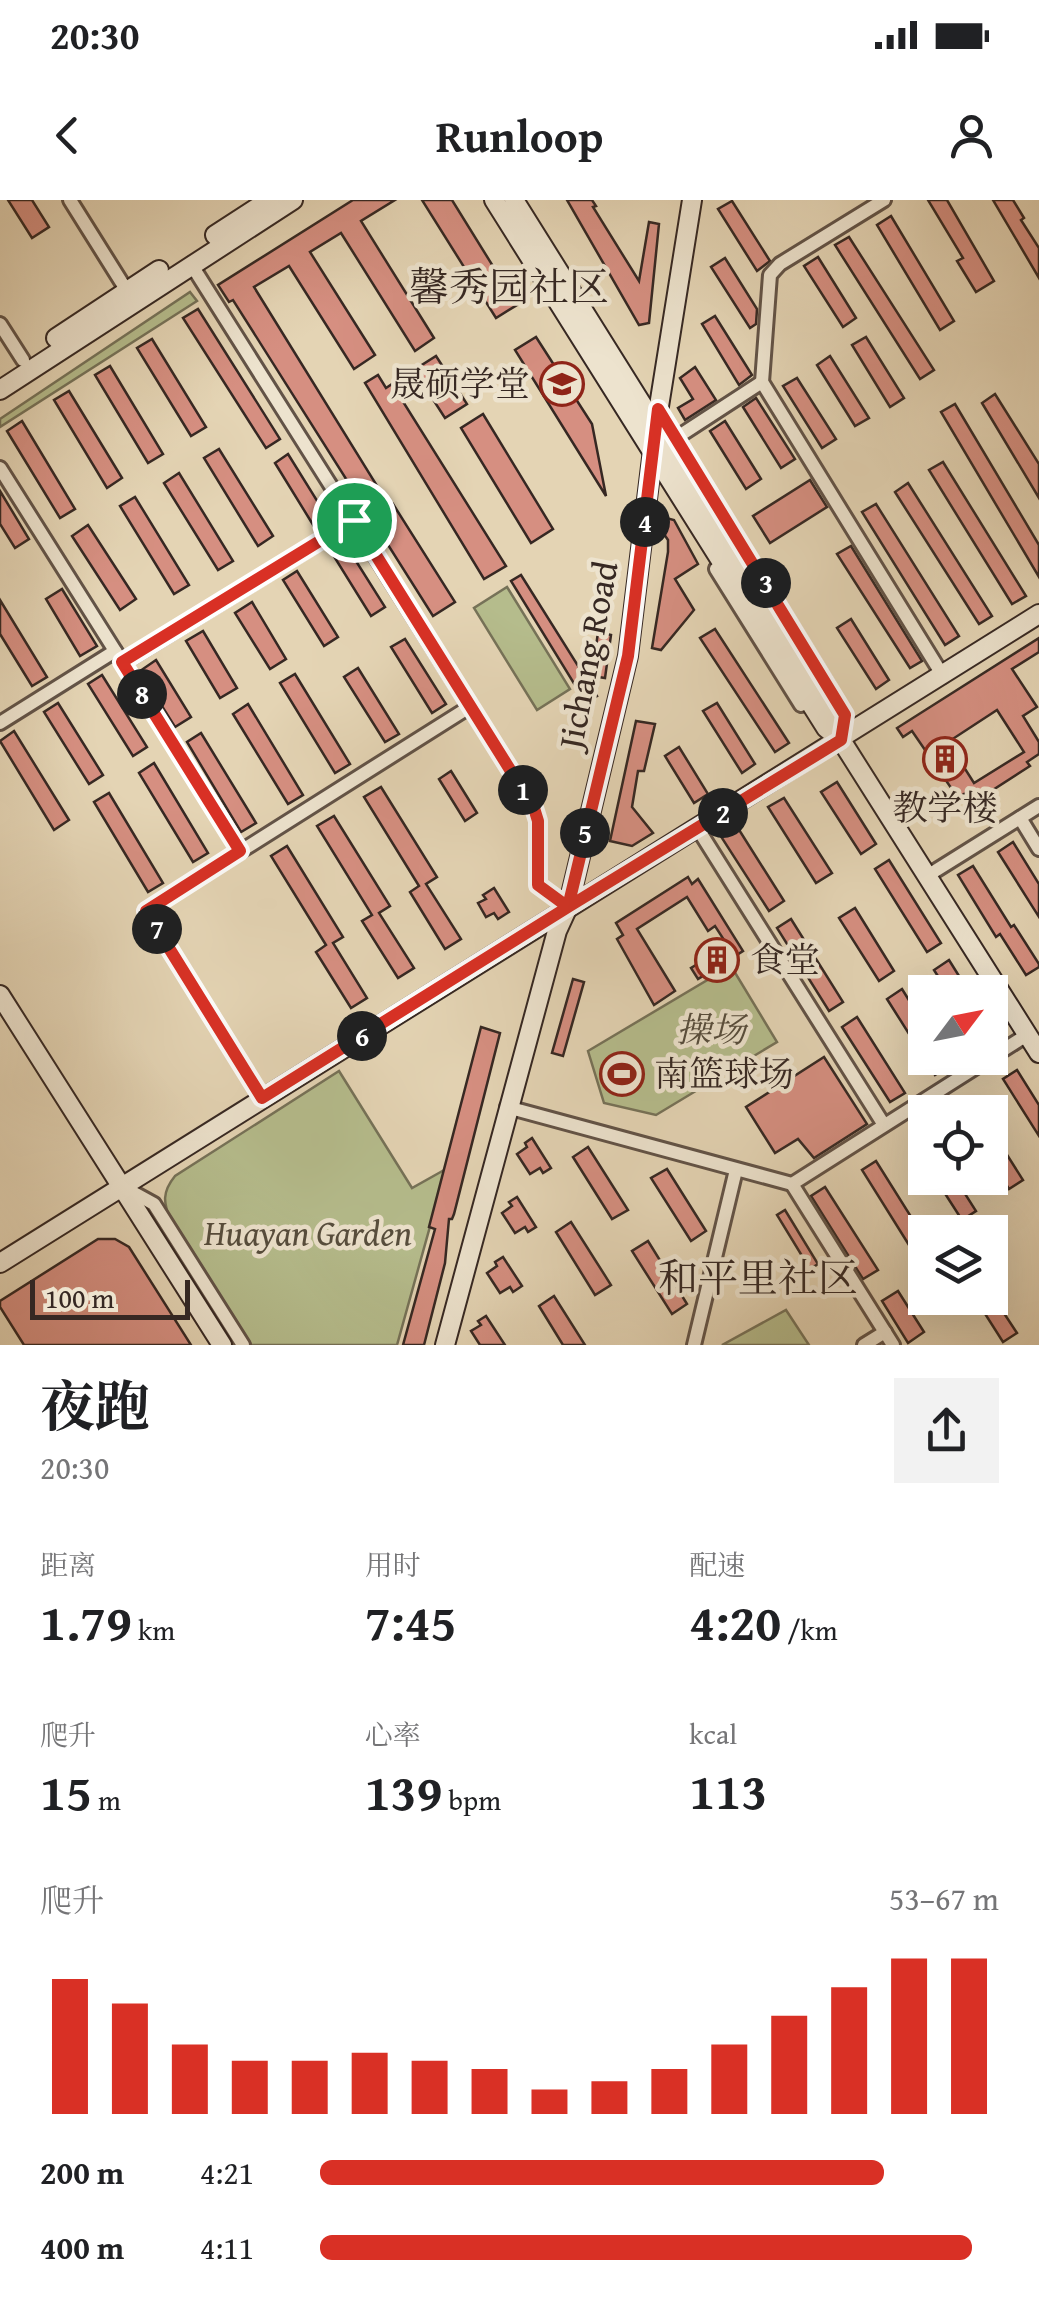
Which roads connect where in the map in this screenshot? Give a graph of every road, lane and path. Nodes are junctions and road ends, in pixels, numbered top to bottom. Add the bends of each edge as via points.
1 (70, 200) edge
2 (269, 200) edge
3 (293, 200) edge
4 (494, 200) edge
5 (514, 200) edge
6 (692, 200) edge
7 (884, 200) edge
8 (191, 264) junction
9 (127, 291) junction
10 (0, 324) edge
11 (23, 360) junction
12 (0, 375) edge
13 (762, 382) junction
14 (0, 390) edge
15 (657, 417) junction
16 (676, 438) junction
17 (653, 458) junction
18 (0, 468) edge
19 (354, 520) junction
20 (1039, 614) edge
21 (118, 657) junction
22 (943, 676) junction
23 (471, 706) junction
24 (0, 722) edge
25 (841, 740) junction
26 (1039, 806) edge
27 (1020, 818) junction
28 (698, 828) junction
29 (1039, 849) edge
30 (240, 851) junction
31 (927, 876) junction
32 (568, 907) junction
33 (0, 994) edge
34 (1028, 1035) junction
35 (1039, 1054) edge
36 (262, 1098) junction
37 (508, 1108) junction
38 (884, 1125) junction
39 (736, 1170) junction
40 (792, 1184) junction
41 (120, 1186) junction
42 (0, 1262) edge
43 (885, 1332) junction
44 (222, 1345) edge
45 (243, 1345) edge
46 (445, 1345) edge
47 (694, 1345) edge
48 (864, 1345) edge
49 (893, 1345) edge

1 - 9 street
2 - 9 street
3 - 8 street
4 - 17 street
5 - 15 street
6 - 15 street, Jichang Road
7 - 13 street via 770,275
8 - 14 street
8 - 19 street
9 - 11 street
10 - 11 street
11 - 12 street
13 - 16 street
13 - 22 street
15 - 16 street
15 - 17 street, Jichang Road
15 - 25 street via 838,717
16 - 25 street via 845,715
17 - 25 street via 826,728
17 - 32 street, Jichang Road via 628,656
18 - 21 street
19 - 21 street
19 - 23 street
20 - 22 street
21 - 24 street
21 - 30 street
22 - 25 street
23 - 30 street
23 - 32 street via 534,808 538,885
25 - 28 street
25 - 31 street
26 - 27 street
27 - 29 street
27 - 31 street
28 - 32 street
28 - 38 street
30 - 36 street via 146,911
31 - 34 street
32 - 36 street
32 - 37 street, Jichang Road
33 - 41 street
34 - 35 street
34 - 38 street
36 - 41 street
37 - 39 street
37 - 46 street, Jichang Road
38 - 40 street
39 - 40 street
39 - 47 street
40 - 43 street
41 - 42 street
41 - 44 street
41 - 45 street via 154,1204
43 - 48 street
43 - 49 street

